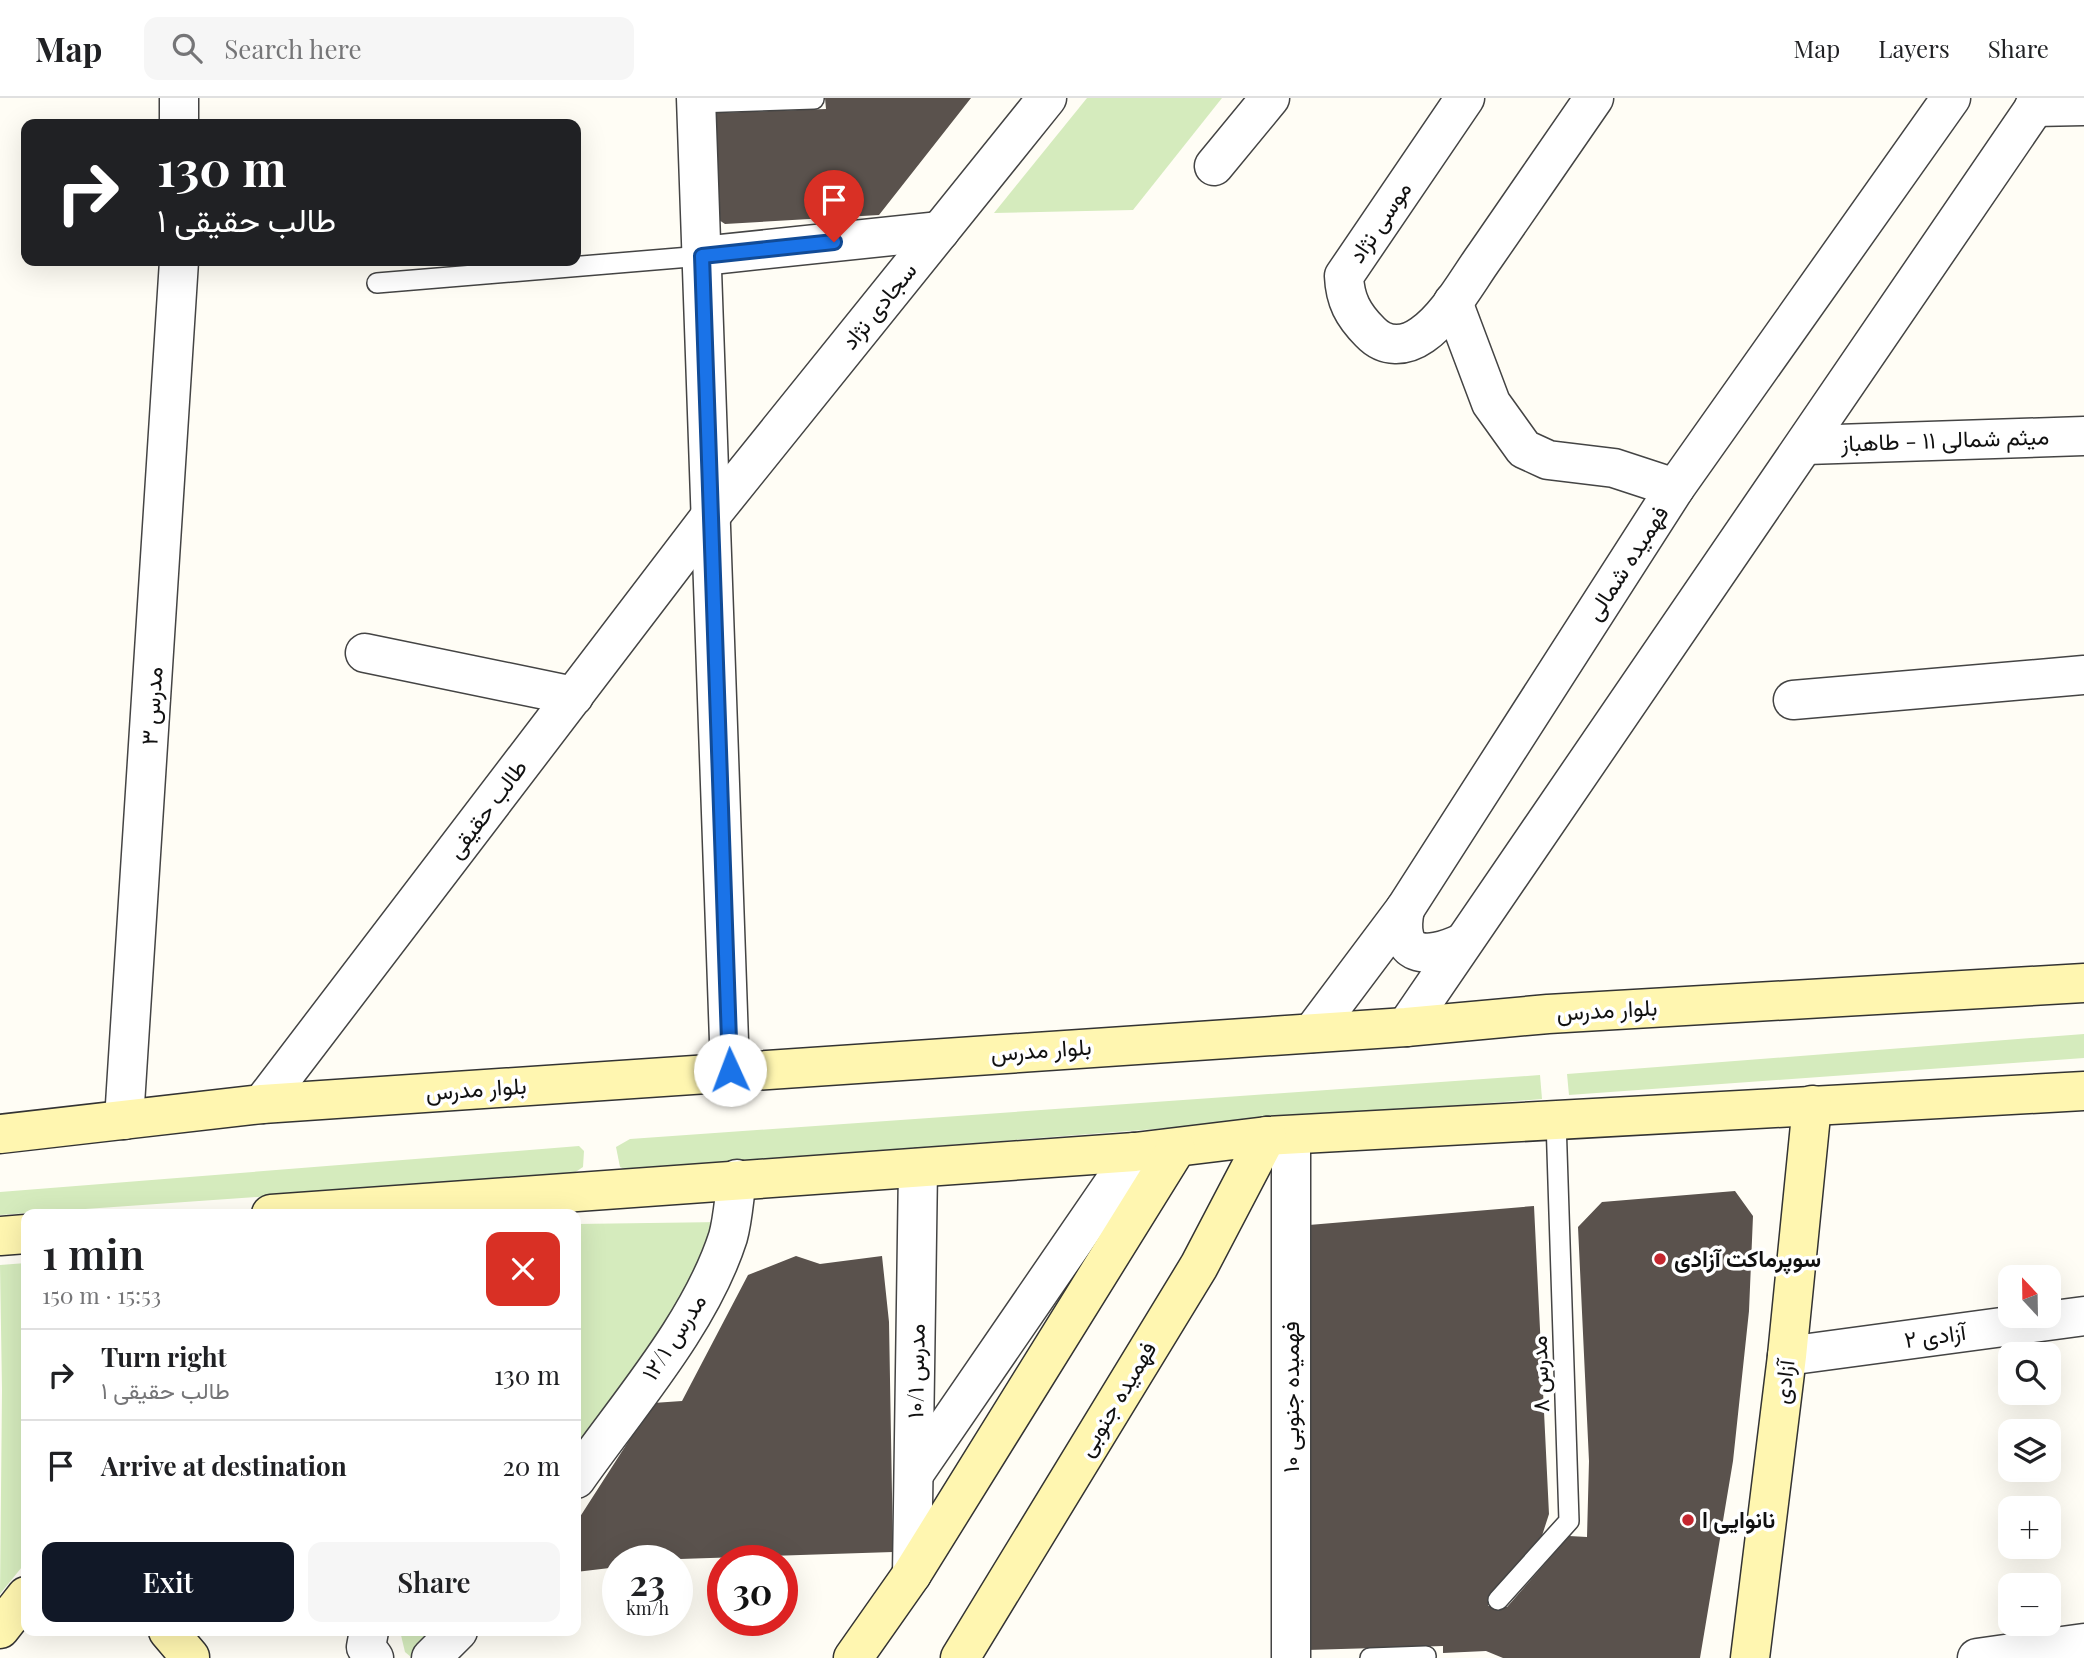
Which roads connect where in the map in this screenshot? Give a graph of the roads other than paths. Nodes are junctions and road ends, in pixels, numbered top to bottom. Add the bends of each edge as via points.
1 (179, 98) edge
2 (1047, 98) edge
3 (1270, 98) edge
4 (1465, 98) edge
5 (1594, 98) edge
6 (1951, 98) edge
7 (814, 99) edge
8 (696, 100) edge
9 (2037, 103) edge
10 (2084, 106) edge
11 (179, 119) edge
12 (1214, 166) dead end
13 (940, 231) junction
14 (702, 256) junction
15 (179, 276) edge
16 (377, 283) dead end
17 (1453, 302) junction
18 (2084, 436) edge
19 (1806, 444) junction
20 (1675, 488) junction
21 (712, 514) junction
22 (365, 653) dead end
23 (2084, 675) edge
24 (574, 696) junction
25 (1793, 700) dead end
26 (1405, 909) junction
27 (1462, 943) junction
28 (2084, 983) edge
29 (1406, 1027) junction
30 (1312, 1033) junction
31 (730, 1070) junction
32 (2084, 1091) edge
33 (262, 1104) junction
34 (1812, 1105) junction
35 (124, 1120) junction
36 (1556, 1120) junction
37 (0, 1134) edge
38 (1279, 1136) junction
39 (1176, 1149) junction
40 (1135, 1152) junction
41 (918, 1168) junction
42 (737, 1179) junction
43 (459, 1207) edge
44 (404, 1209) edge
45 (21, 1234) edge
46 (0, 1236) edge
47 (2084, 1315) edge
48 (1787, 1356) junction
49 (581, 1472) edge
50 (914, 1474) junction
51 (912, 1574) junction
52 (1499, 1600) dead end
53 (21, 1602) edge
54 (0, 1629) edge
55 (173, 1636) edge
56 (192, 1636) edge
57 (368, 1636) edge
58 (2084, 1643) edge
59 (1426, 1656) dead end
60 (190, 1658) edge
61 (374, 1658) edge
62 (853, 1658) edge
63 (960, 1658) edge
64 (1291, 1658) edge
65 (1370, 1658) edge
66 (1750, 1658) edge
67 (1977, 1658) edge

1 - 11 street
2 - 13 street, سجادی نژاد
3 - 12 street
4 - 17 street, موسی نژاد via 1344,276 1345,298 1357,318 1389,345 1409,343 1425,334
5 - 17 street, موسی نژاد
6 - 20 street, فهمیده شمالی
7 - 8 lane
8 - 14 street
9 - 10 street
9 - 19 street
13 - 14 street
13 - 21 street, سجادی نژاد
14 - 16 lane
14 - 21 street
15 - 35 street, مدرس ۳
17 - 20 street via 1491,403 1524,449 1548,460 1614,468
18 - 19 street, میثم شمالی ۱۱ - طاهباز
19 - 27 street
20 - 26 street, فهمیده شمالی
21 - 24 street, طالب حقیقی
21 - 31 street
22 - 24 street
23 - 25 street
24 - 33 street, طالب حقیقی
26 - 27 street via 1401,926 1405,940 1425,955
26 - 30 street, فهمیده شمالی
27 - 29 street
28 - 29 main road, بلوار مدرس via 1548,1014
29 - 30 main road, بلوار مدرس
30 - 31 main road, بلوار مدرس
31 - 33 main road, بلوار مدرس
32 - 34 main road
33 - 35 main road, بلوار مدرس
34 - 36 main road
34 - 48 main road, آزادی
35 - 37 main road, بلوار مدرس
36 - 38 main road
36 - 52 lane, مدرس ۸ via 1569,1521
38 - 39 main road
38 - 63 main road, فهمیده جنوبی
38 - 64 street, فهمیده جنوبی ۱۰
39 - 40 main road
39 - 51 main road
40 - 41 main road
40 - 50 street
41 - 42 main road
41 - 50 street, مدرس ۱۰/۱
42 - 43 main road
42 - 49 street, مدرس ۱۲/۱ via 729,1235 715,1272 682,1329
43 - 44 main road
45 - 46 main road
47 - 48 street, آزادی ۲
48 - 66 main road, آزادی
50 - 51 street, مدرس ۱۰/۱
51 - 62 main road
53 - 54 main road
55 - 60 main road
56 - 60 main road
57 - 61 street via 366,1647
58 - 67 street
59 - 65 lane

